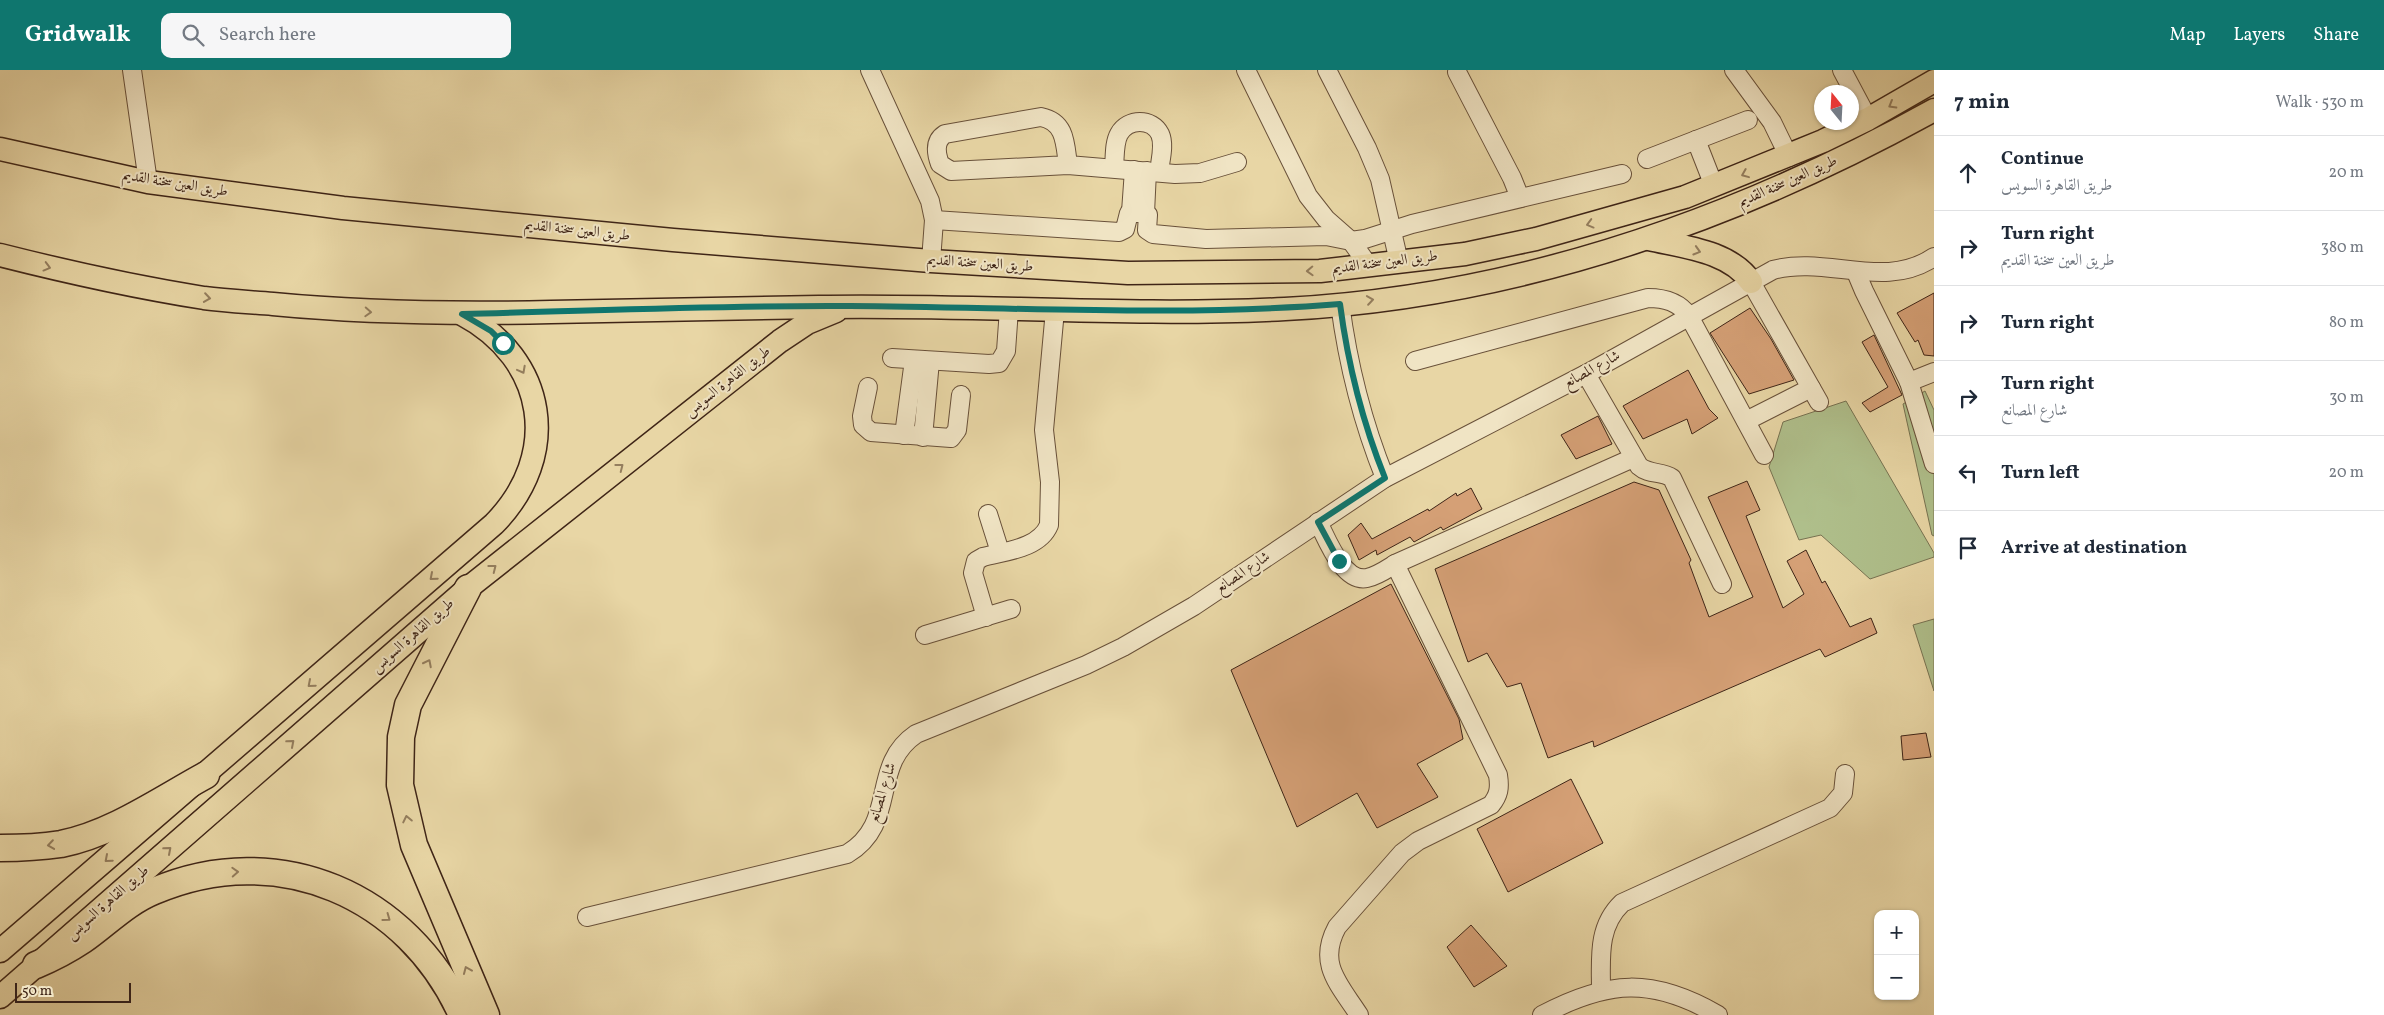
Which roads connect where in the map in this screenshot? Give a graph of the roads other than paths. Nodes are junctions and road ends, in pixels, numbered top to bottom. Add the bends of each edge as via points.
1 (132, 70) edge
2 (870, 70) edge
3 (1246, 70) edge
4 (1326, 70) edge
5 (1734, 70) edge
6 (1842, 70) edge
7 (1457, 72) dead end
8 (1934, 81) edge
9 (1934, 110) edge
10 (1868, 119) junction
11 (1748, 120) dead end
12 (1696, 140) junction
13 (0, 149) edge
14 (1789, 156) junction
15 (1647, 159) dead end
16 (1237, 162) dead end
17 (1068, 164) junction
18 (1114, 168) junction
19 (1147, 171) junction
20 (1622, 174) dead end
21 (148, 182) junction
22 (1714, 186) junction
23 (1520, 198) junction
24 (1138, 212) junction
25 (934, 220) junction
26 (1393, 231) junction
27 (1650, 239) junction
28 (1351, 241) junction
29 (0, 255) edge
30 (1934, 256) edge
31 (932, 261) junction
32 (1399, 262) junction
33 (1369, 266) junction
34 (1856, 272) junction
35 (1750, 282) junction
36 (1340, 304) junction
37 (848, 306) junction
38 (1008, 309) junction
39 (1055, 310) junction
40 (462, 314) junction
41 (1689, 316) junction
42 (892, 358) dead end
43 (922, 360) junction
44 (1415, 361) dead end
45 (1934, 372) edge
46 (1586, 374) junction
47 (1909, 382) junction
48 (868, 387) dead end
49 (961, 395) dead end
50 (1746, 421) junction
51 (904, 435) junction
52 (922, 437) junction
53 (1764, 455) dead end
54 (1634, 458) junction
55 (1934, 464) edge
56 (1385, 478) junction
57 (988, 514) dead end
58 (1318, 522) junction
59 (1000, 552) junction
60 (1395, 564) junction
61 (1722, 584) dead end
62 (468, 588) junction
63 (1011, 609) dead end
64 (986, 617) junction
65 (925, 635) dead end
66 (1846, 774) dead end
67 (206, 775) junction
68 (0, 848) edge
69 (587, 917) dead end
70 (0, 951) edge
71 (36, 965) junction
72 (1601, 990) junction
73 (0, 997) edge
74 (462, 1015) edge
75 (486, 1015) edge
76 (1358, 1015) edge
77 (1542, 1015) edge
78 (1718, 1015) edge

1 - 21 street
2 - 25 street via 922,181
3 - 28 street via 1308,196 1326,219
4 - 26 street via 1374,163
5 - 14 street via 1772,122
6 - 10 street
7 - 23 street
8 -> 10 main road, طريق العين سخنة القديم
9 - 27 main road, طريق العين سخنة القديم via 1844,158
10 - 14 main road, طريق العين سخنة القديم
11 - 12 street
12 - 15 street
12 - 22 street
13 - 21 main road, طريق العين سخنة القديم
14 -> 22 main road, طريق العين سخنة القديم
16 - 19 street via 1200,173
17 - 17 street via 952,171 940,164 936,146 945,134 1041,117 1059,126 1065,140
17 - 18 street
18 - 19 street
18 - 19 street via 1120,132 1140,121 1148,123 1160,134 1162,142
19 - 24 street
20 - 23 street
21 - 31 main road, طريق العين سخنة القديم via 343,208
22 -> 32 main road, طريق العين سخنة القديم via 1660,205 1536,239 1465,254
23 - 26 street
24 - 25 street via 1127,214 1125,229 1119,232
24 - 28 street via 1148,217 1148,230 1153,234 1243,240 1326,236
25 - 31 street
26 - 28 street
26 - 32 street
27 -> 35 main road via 1727,260
36 -> 27 main road, طريق العين سخنة القديم via 1470,286 1534,273
28 - 33 street
29 -> 40 main road, طريق العين سخنة القديم via 70,273 207,299 370,312
30 - 34 street, شارع المصانع via 1894,272
33 -> 31 main road, طريق العين سخنة القديم via 1320,271 1128,274
32 - 33 main road, طريق العين سخنة القديم
34 - 35 street, شارع المصانع via 1794,265 1773,270
34 - 47 street
35 - 41 street, شارع المصانع
35 - 50 street via 1815,395
36 - 39 main road, طريق العين سخنة القديم via 1229,310
36 - 56 street via 1354,388
37 - 38 main road, طريق العين سخنة القديم
37 - 40 main road, طريق العين سخنة القديم
62 -> 37 main road, طريق القاهرة السويس via 780,341 807,323
38 - 39 main road, طريق العين سخنة القديم
38 - 43 street via 1006,351 999,362
39 - 59 street via 1044,430 1050,475 1049,526 1036,542
40 -> 67 main road, طريق القاهرة السويس via 491,331 508,349 522,370 534,401 537,418 535,452 528,476 516,498 494,524
41 - 44 street via 1669,300 1648,298
41 - 46 street, شارع المصانع
41 - 50 street
42 - 43 street
43 - 51 street
43 - 52 street
45 - 47 street
46 - 54 street
46 - 56 street, شارع المصانع
47 - 55 street
48 - 51 street via 863,425 871,432
49 - 52 street via 954,436 948,439
50 - 53 street
51 - 52 street
54 - 60 street
54 - 61 street via 1647,472 1672,478
56 - 58 street, شارع المصانع
57 - 59 street
58 - 60 street via 1349,575 1368,578
58 - 69 street, شارع المصانع via 1194,606 1123,647 908,740 890,764 884,799 875,825 868,837 847,854
59 - 64 street via 979,558 973,569
60 - 76 street via 1498,775 1500,786 1491,805 1418,841 1402,853 1337,927 1327,956 1331,971
71 -> 62 main road, طريق القاهرة السويس
75 -> 62 highway via 414,845 400,785 401,737 408,705
63 - 64 street
64 - 65 street
66 - 72 street via 1843,793 1830,808 1622,903 1610,916 1603,932
67 -> 68 highway via 94,834 30,848
67 -> 70 main road, طريق القاهرة السويس
71 - 73 main road, طريق القاهرة السويس
71 -> 74 highway via 71,948 122,909 153,891 204,875 261,871 291,874 347,892 395,924 432,962
72 - 77 street via 1573,999
72 - 78 street via 1630,987 1660,991 1694,1001

